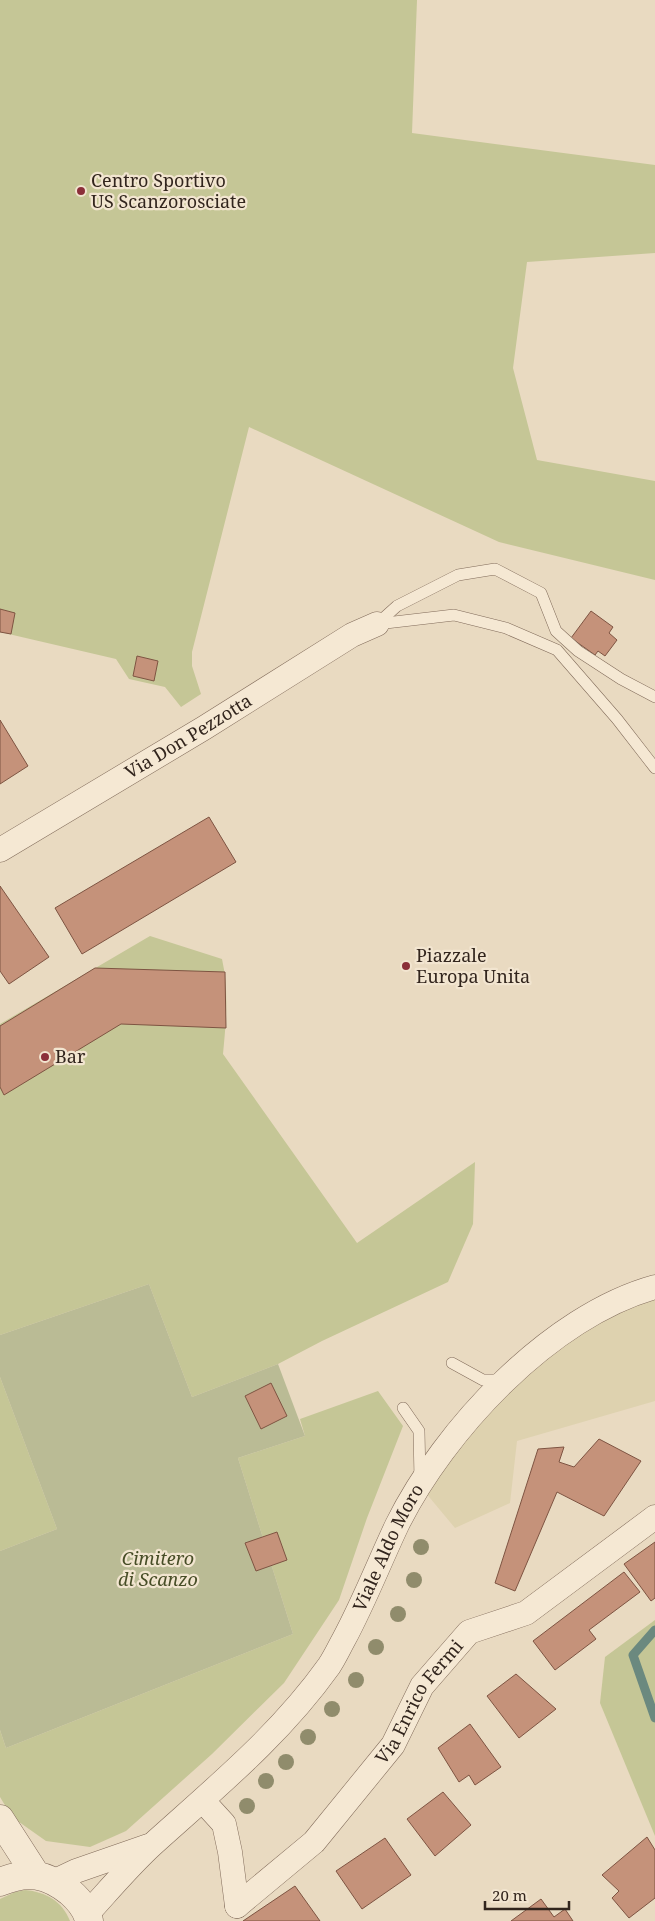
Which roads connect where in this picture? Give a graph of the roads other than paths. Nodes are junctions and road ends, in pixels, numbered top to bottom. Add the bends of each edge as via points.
1 (377, 624) junction
2 (655, 697) edge
3 (655, 768) edge
4 (0, 850) edge
5 (655, 1287) edge
6 (452, 1363) dead end
7 (503, 1380) junction
8 (403, 1408) dead end
9 (420, 1486) junction
10 (655, 1517) edge
11 (203, 1801) junction
12 (2, 1827) edge
13 (152, 1845) junction
14 (46, 1878) junction
15 (0, 1882) edge
16 (89, 1917) edge

1 - 2 lane via 397,606 458,575 495,569 541,593 556,631 578,651
1 - 3 lane via 454,615 506,628 557,650
1 - 4 street, Via Don Pezzotta via 352,636
5 - 7 street, Viale Aldo Moro via 602,1309 561,1334
6 - 7 lane via 482,1380
7 - 9 street, Viale Aldo Moro via 460,1429
8 - 9 lane via 419,1430
9 - 11 street, Viale Aldo Moro via 330,1665 275,1732
10 - 11 street, Via Enrico Fermi via 526,1613 469,1632 422,1686 393,1745 314,1842 237,1906 224,1824
11 - 13 street, Viale Aldo Moro
12 - 14 street
13 - 14 street, Viale Aldo Moro
13 - 16 street, Viale Aldo Moro
14 - 15 street via 11,1877
14 - 16 street via 78,1900

